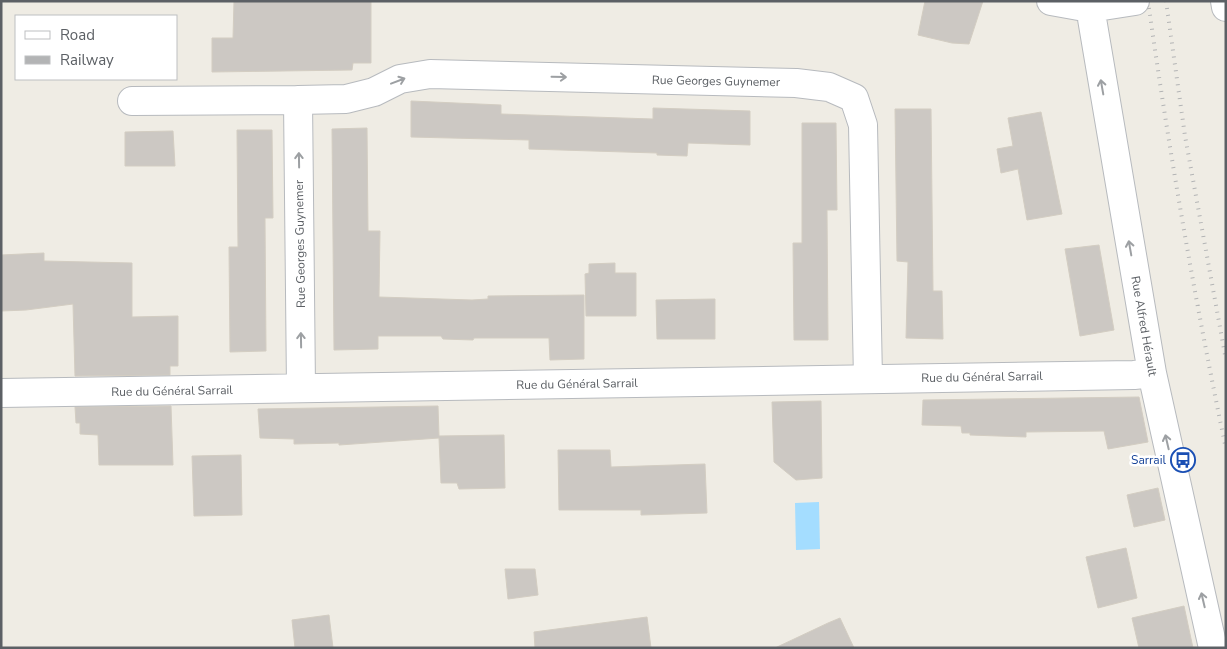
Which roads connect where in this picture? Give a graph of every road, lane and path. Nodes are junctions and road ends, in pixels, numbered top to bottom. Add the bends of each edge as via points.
1 (1051, 1) edge
2 (1225, 1) edge
3 (1132, 2) edge
4 (1089, 4) edge
5 (1226, 7) edge
6 (298, 100) junction
7 (132, 101) dead end
8 (1152, 373) junction
9 (868, 379) junction
10 (302, 388) junction
11 (1, 393) edge
12 (1213, 648) edge

1 - 4 street
2 - 5 street
3 - 4 street
8 -> 4 street, Rue Alfred Hérault
6 - 7 street, Rue Georges Guynemer
6 -> 9 street, Rue Georges Guynemer via 346,99 374,92 400,79 430,74 796,83 829,87 854,98 863,125
10 -> 6 street, Rue Georges Guynemer
8 - 9 street, Rue du Général Sarrail
12 -> 8 street, Rue Alfred Hérault
9 - 10 street, Rue du Général Sarrail
10 - 11 street, Rue du Général Sarrail

